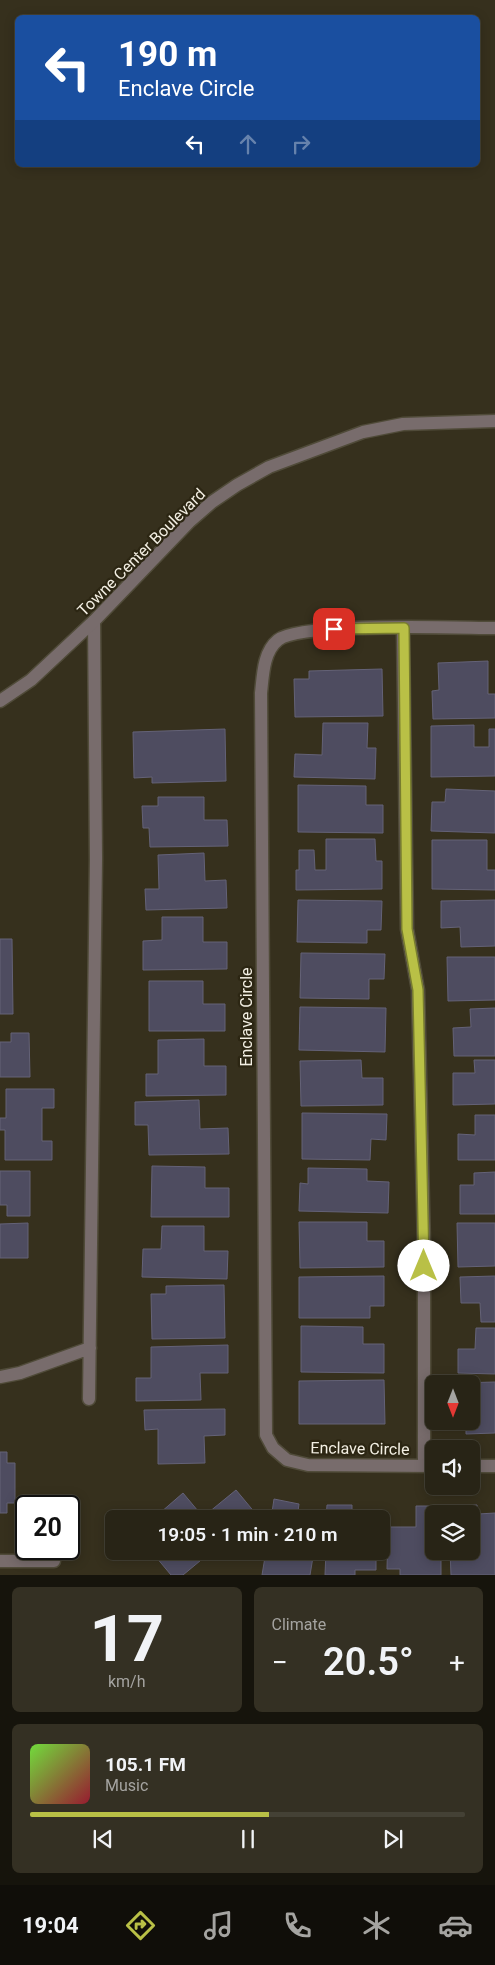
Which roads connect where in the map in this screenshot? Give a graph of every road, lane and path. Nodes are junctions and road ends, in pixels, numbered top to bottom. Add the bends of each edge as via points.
1 (495, 420) edge
2 (94, 621) junction
3 (404, 628) junction
4 (495, 628) edge
5 (0, 701) edge
6 (90, 1348) junction
7 (0, 1377) edge
8 (89, 1399) dead end
9 (428, 1440) edge
10 (425, 1466) edge
11 (480, 1466) edge
12 (495, 1466) edge
13 (0, 1561) edge
14 (54, 1561) dead end

1 - 2 street, Towne Center Boulevard via 403,424 363,432 269,467 212,502 189,522
2 - 5 street, Towne Center Boulevard via 31,680
2 - 6 street via 96,860
3 - 4 street, Enclave Circle
3 - 9 street via 407,929 418,990
3 - 10 street, Enclave Circle via 334,629 287,635 278,640 264,668 261,725 265,1400 266,1435 273,1448 287,1460 308,1466
6 - 7 street
6 - 8 street
11 - 12 street
13 - 14 street

